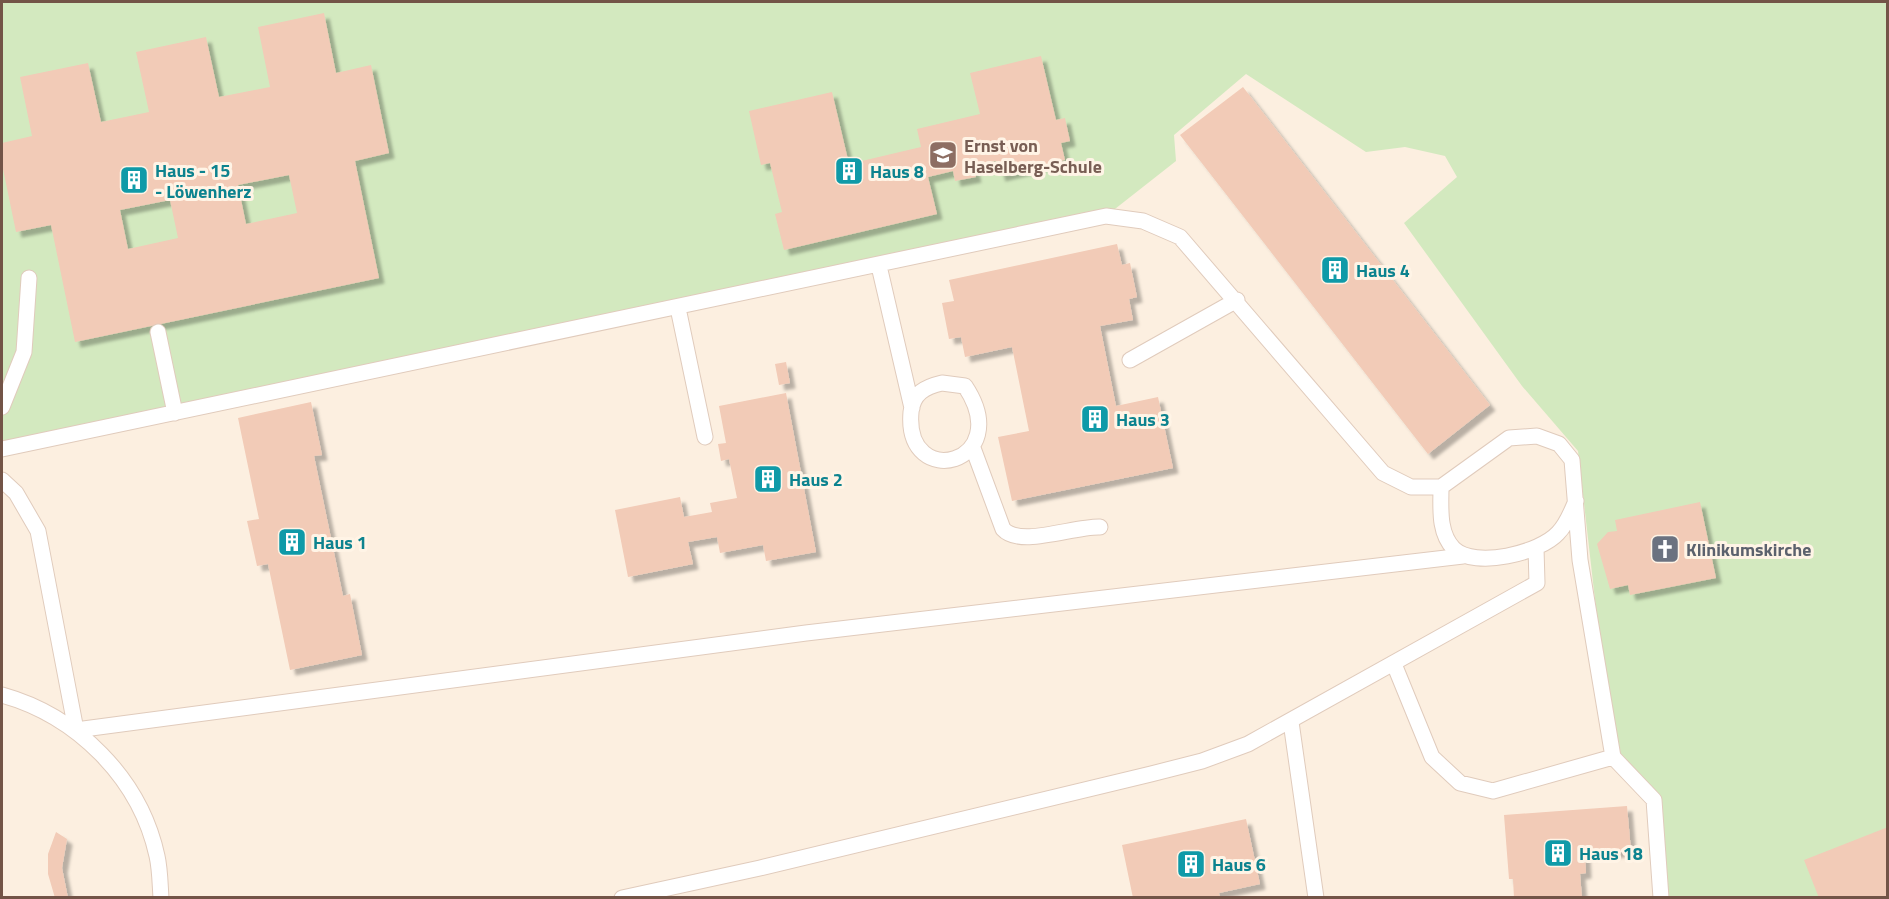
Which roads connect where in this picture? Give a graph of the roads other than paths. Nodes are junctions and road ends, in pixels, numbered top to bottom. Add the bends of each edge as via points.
1 (879, 266) junction
2 (29, 278) dead end
3 (1237, 300) junction
4 (678, 308) junction
5 (158, 332) dead end
6 (1130, 360) dead end
7 (2, 407) edge
8 (912, 408) junction
9 (175, 413) junction
10 (705, 437) dead end
11 (973, 448) junction
12 (2, 449) edge
13 (2, 480) edge
14 (1441, 487) junction
15 (1575, 501) junction
16 (1100, 527) dead end
17 (1536, 548) junction
18 (1463, 556) junction
19 (1394, 664) junction
20 (2, 696) edge
21 (1292, 722) junction
22 (76, 730) junction
23 (1613, 758) junction
24 (161, 897) edge
25 (622, 897) edge
26 (1316, 897) edge
27 (1662, 897) edge

1 - 3 lane via 1106,216 1143,221 1180,237
1 - 4 lane
1 - 8 lane
2 - 7 lane via 24,352
3 - 6 lane
3 - 14 lane via 1383,474 1411,487
4 - 9 lane
4 - 10 lane
5 - 9 lane
8 - 11 lane via 915,444 930,459 956,460
8 - 11 lane via 918,393 929,386 965,386 979,421 979,435
9 - 12 lane
11 - 16 lane via 1008,535 1020,538 1085,526
13 - 22 lane via 16,493 38,531
14 - 15 lane via 1509,438 1537,436 1558,444 1572,460
14 - 18 lane via 1440,520 1452,547
15 - 17 lane via 1558,534
15 - 23 lane via 1580,560
17 - 18 lane via 1508,557
17 - 19 lane via 1537,583
18 - 22 lane via 830,630
19 - 21 lane
19 - 23 lane via 1432,757 1460,783 1493,791
20 - 22 lane via 29,703
21 - 25 lane via 1202,761 760,868
21 - 26 lane
22 - 24 lane via 113,765 140,808 157,856
23 - 27 lane via 1654,800

